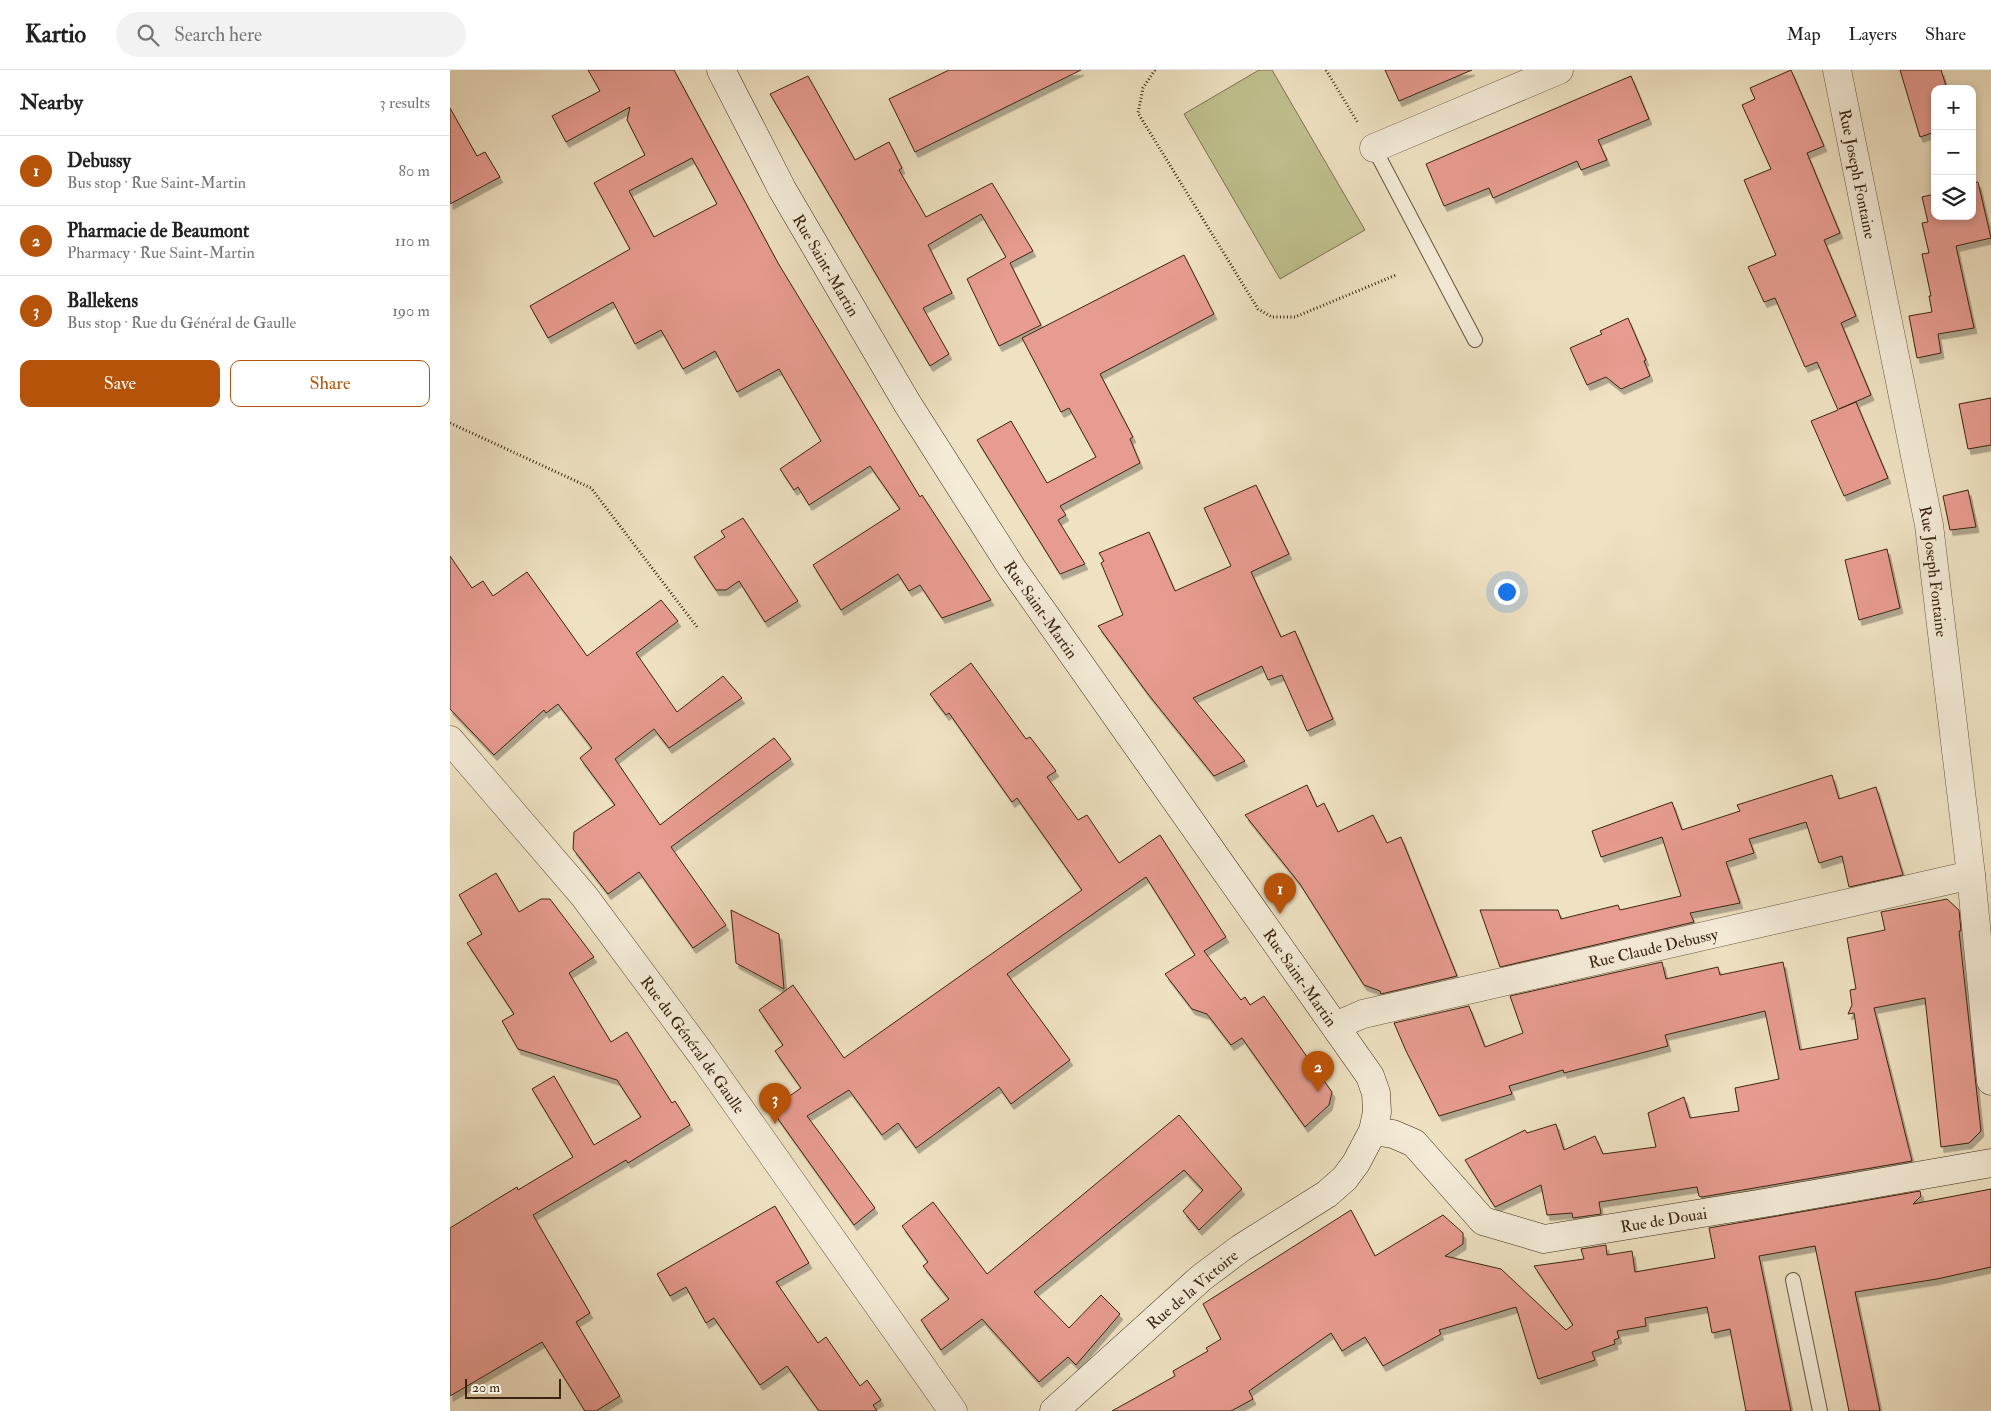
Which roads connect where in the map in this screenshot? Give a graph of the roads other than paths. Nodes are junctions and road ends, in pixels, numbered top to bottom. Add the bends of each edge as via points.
1 (721, 70) edge
2 (1559, 70) edge
3 (1837, 70) edge
4 (1374, 148) joint
5 (1475, 340) dead end
6 (450, 740) edge
7 (1971, 875) junction
8 (1335, 1026) junction
9 (1991, 1081) edge
10 (1373, 1131) junction
11 (1991, 1163) edge
12 (1794, 1280) dead end
13 (953, 1411) edge
14 (1054, 1411) edge
15 (1820, 1411) edge

1 - 8 street, Rue Saint-Martin via 782,189 907,403 1002,552
2 - 4 street
3 - 7 street, Rue Joseph Fontaine via 1929,525
4 - 5 lane
6 - 13 street, Rue du Général de Gaulle via 584,896 702,1055
7 - 8 street, Rue Claude Debussy via 1363,1014
7 - 9 street, Rue Joseph Fontaine
8 - 10 street, Rue Saint-Martin via 1373,1084 1376,1112
10 - 11 street, Rue de Douai via 1414,1142 1483,1221 1544,1239
10 - 14 street, Rue de la Victoire via 1356,1163 1327,1194 1241,1248 1201,1278
12 - 15 lane

